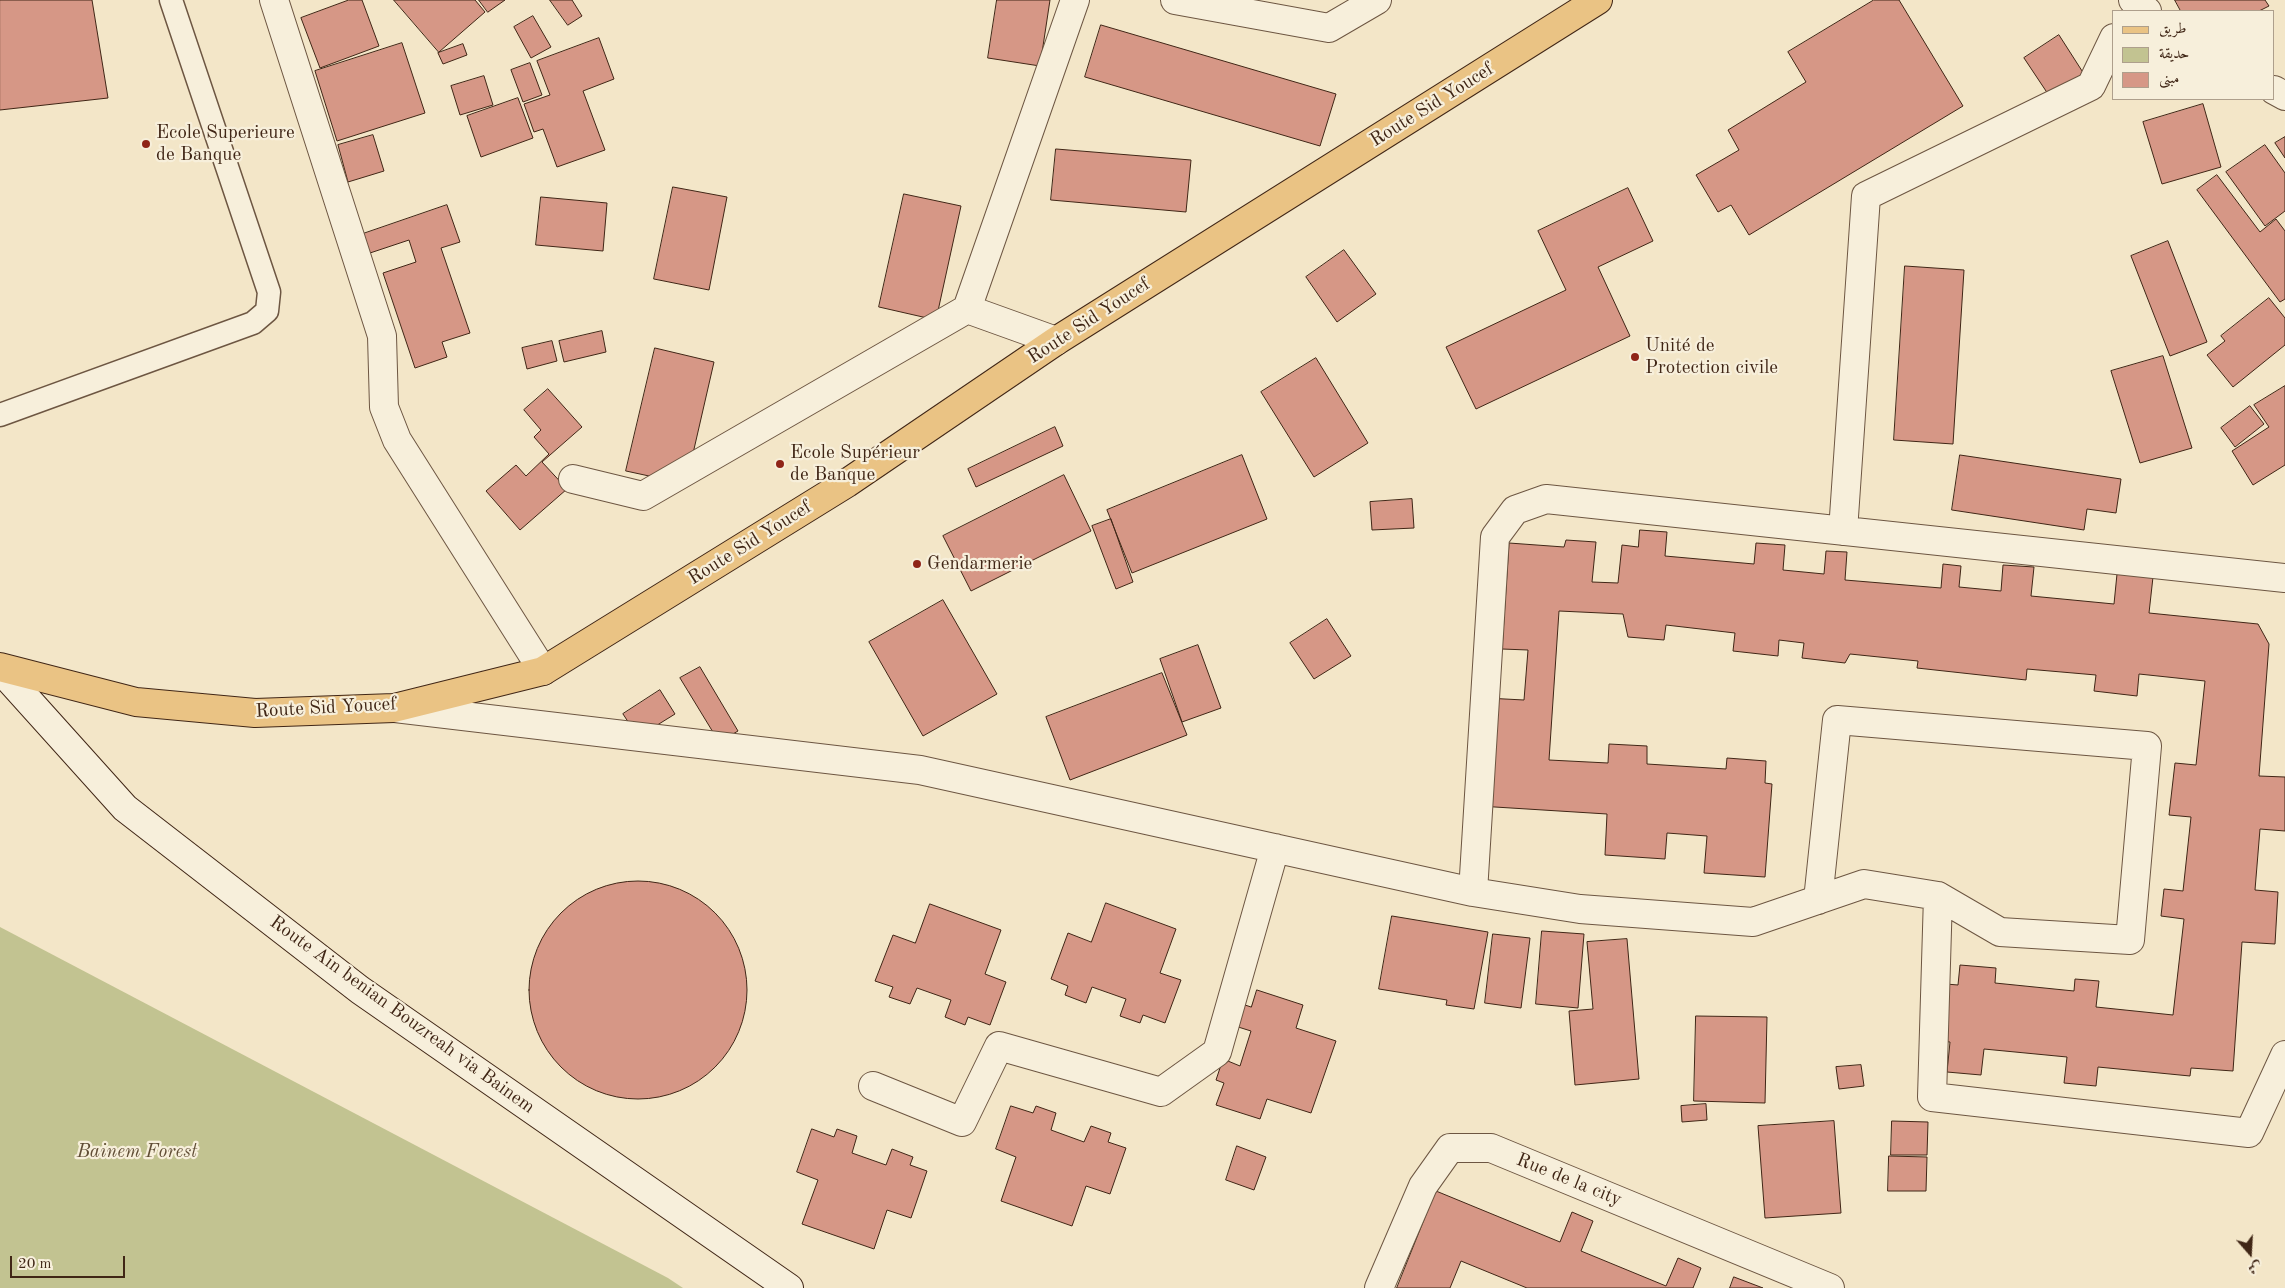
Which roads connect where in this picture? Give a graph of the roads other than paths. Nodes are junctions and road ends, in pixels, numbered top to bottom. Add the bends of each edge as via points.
1 (171, 0) edge
2 (274, 0) edge
3 (1075, 0) edge
4 (1175, 0) edge
5 (1377, 0) edge
6 (1598, 0) edge
7 (2132, 0) edge
8 (2146, 10) edge
9 (2112, 42) edge
10 (967, 309) junction
11 (1056, 341) junction
12 (0, 415) edge
13 (574, 479) dead end
14 (1843, 531) junction
15 (2285, 578) edge
16 (0, 668) edge
17 (543, 671) junction
18 (394, 708) junction
19 (1275, 848) junction
20 (1473, 892) junction
21 (1938, 896) junction
22 (1818, 900) junction
23 (2285, 1055) edge
24 (872, 1086) dead end
25 (790, 1288) edge
26 (1379, 1288) edge
27 (1830, 1288) edge

1 - 12 lane via 270,292 267,311 253,323
2 - 17 street via 382,336 384,408 397,440
3 - 10 street
4 - 5 street via 1329,28
6 - 11 main road, Route Sid Youcef
7 - 8 street
9 - 14 street via 2091,86 1866,196
10 - 11 street
10 - 13 street via 643,496
11 - 17 main road, Route Sid Youcef via 847,483
14 - 15 street
14 - 20 street via 1546,499 1515,510 1495,537
16 - 18 main road, Route Sid Youcef via 136,702 255,713
16 - 25 street, Route Ain benian Bouzreah via Bainem via 125,808 360,990
17 - 18 main road, Route Sid Youcef
18 - 19 street via 920,770
19 - 20 street
19 - 24 street via 1217,1052 1162,1092 999,1046 962,1122
20 - 22 street via 1580,910 1753,922
21 - 22 street via 1864,884
21 - 22 street via 2000,932 2130,940 2147,746 1837,720
21 - 23 street via 1932,1097 2249,1133
26 - 27 street, Rue de la city via 1423,1186 1450,1148 1491,1148

